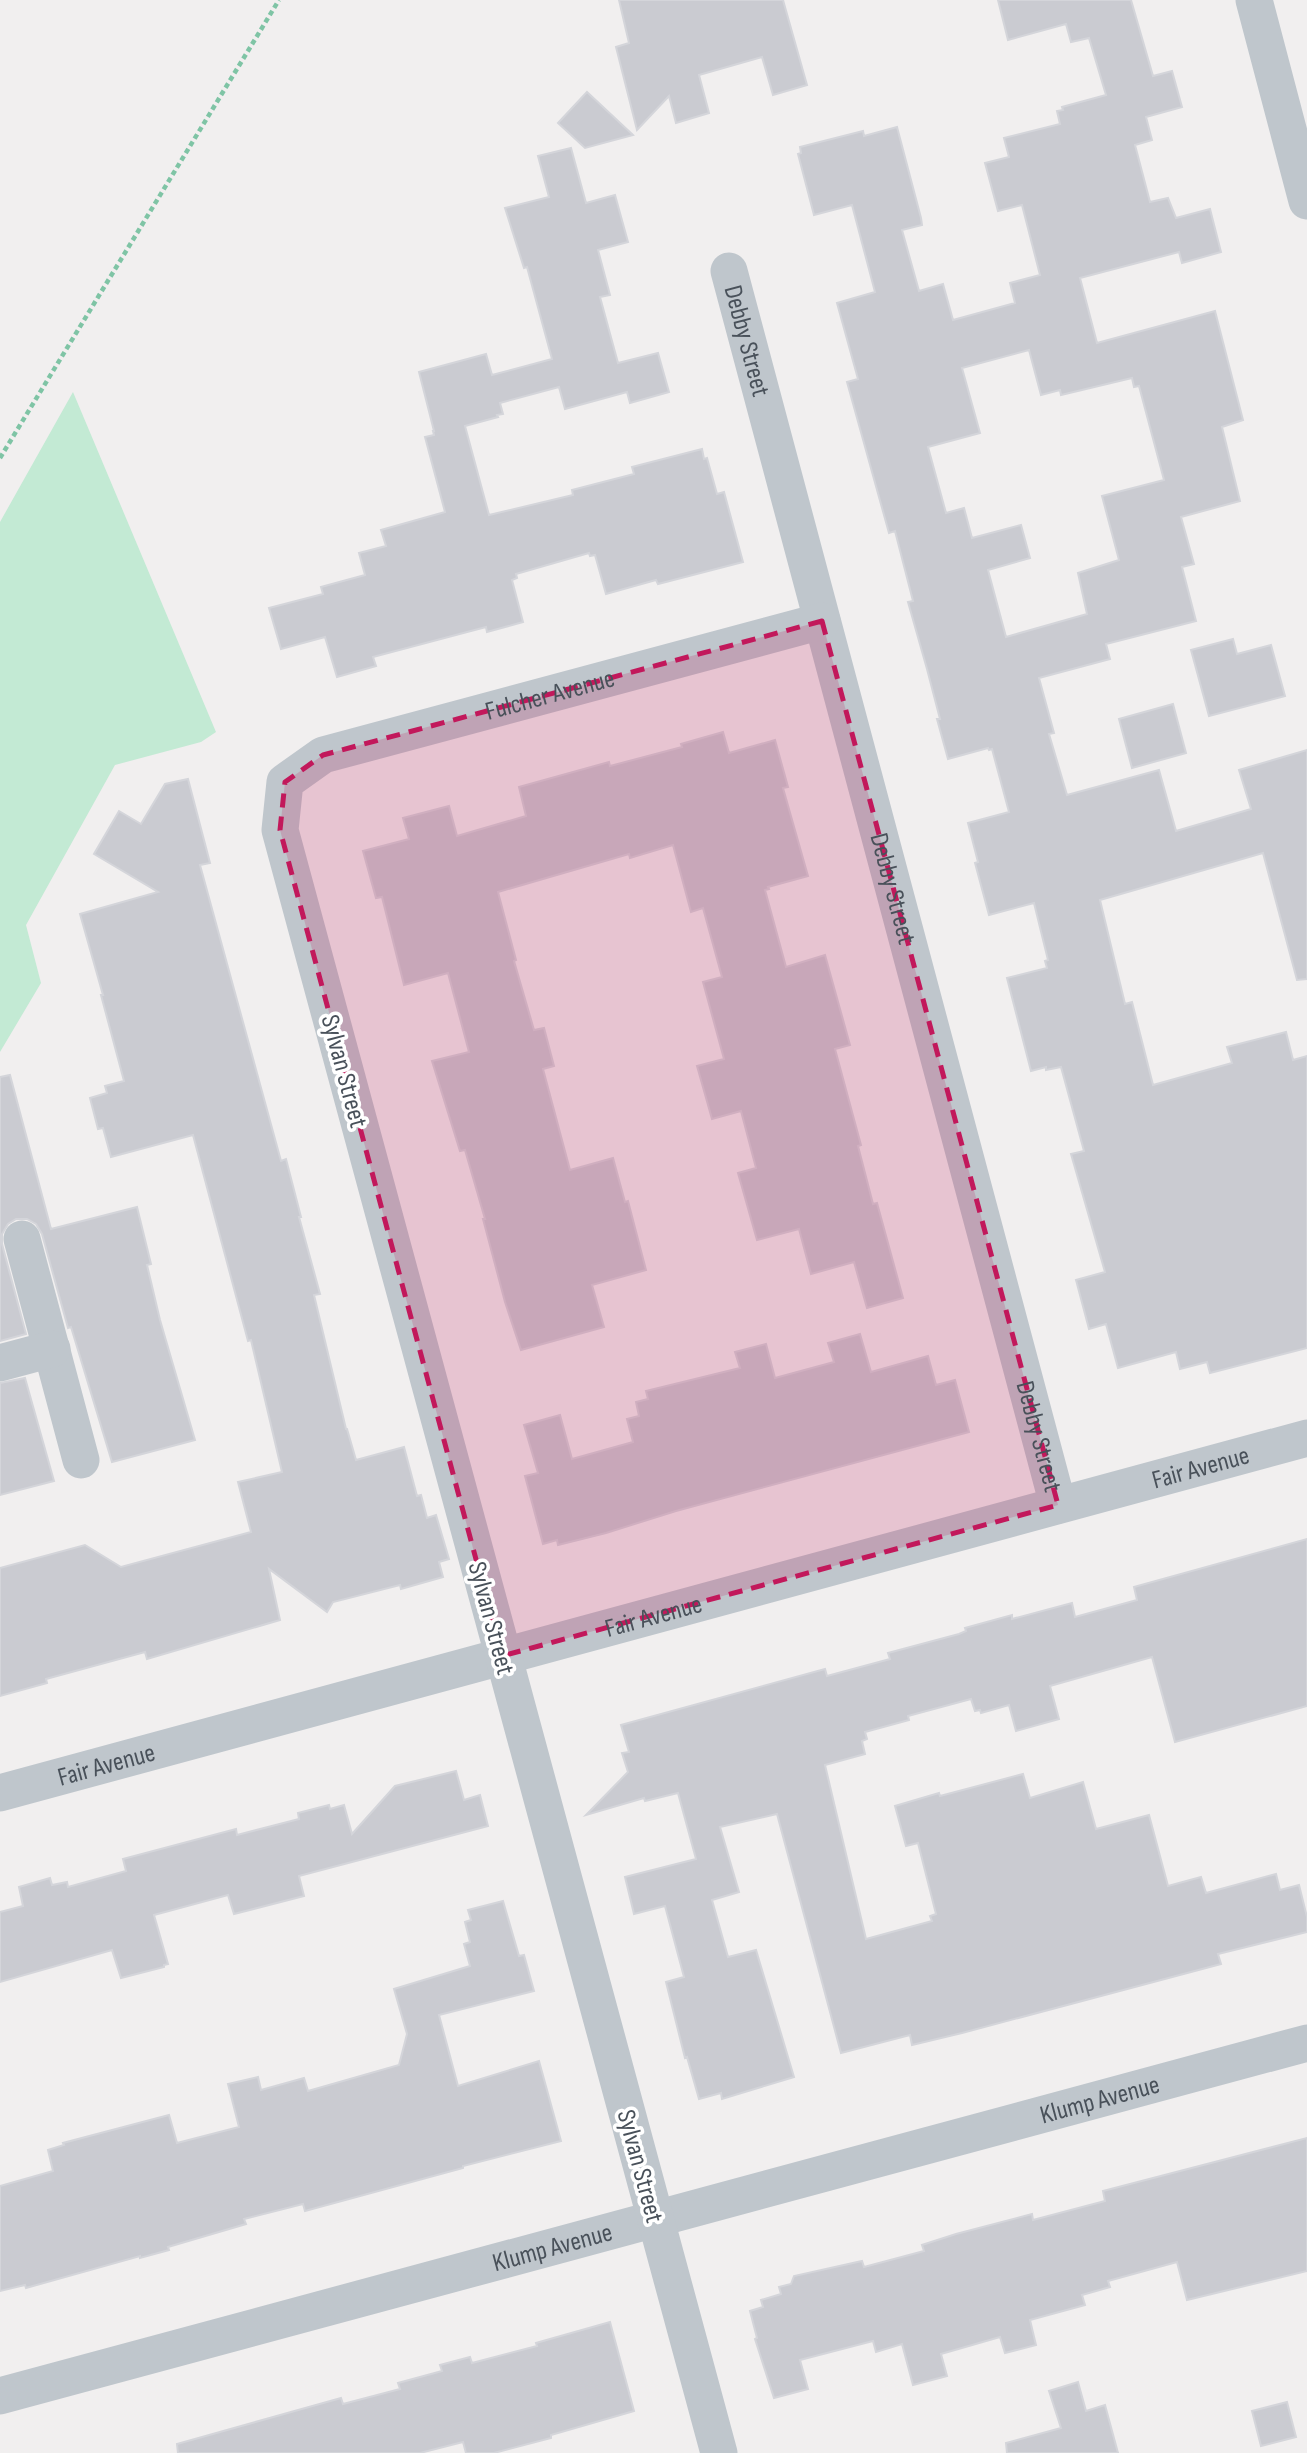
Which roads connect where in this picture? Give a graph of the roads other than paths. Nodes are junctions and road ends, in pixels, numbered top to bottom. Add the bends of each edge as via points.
1 (1254, 0) edge
2 (1294, 102) edge
3 (1307, 201) edge
4 (729, 271) dead end
5 (822, 621) junction
6 (285, 782) joint
7 (22, 1239) dead end
8 (52, 1349) junction
9 (0, 1363) edge
10 (1307, 1438) edge
11 (81, 1460) dead end
12 (1058, 1506) junction
13 (502, 1656) junction
14 (0, 1793) edge
15 (1307, 2043) edge
16 (655, 2218) junction
17 (0, 2396) edge
18 (719, 2453) edge

1 - 2 street
2 - 3 street
4 - 5 street, Debby Street
5 - 6 street, Fulcher Avenue via 323,755
5 - 12 street, Debby Street
6 - 13 street, Sylvan Street via 281,830
7 - 8 street
8 - 9 street
8 - 11 street
10 - 12 street, Fair Avenue
12 - 13 street, Fair Avenue
13 - 14 street, Fair Avenue
13 - 16 street, Sylvan Street
15 - 16 street, Klump Avenue
16 - 17 street, Klump Avenue
16 - 18 street, Sylvan Street

